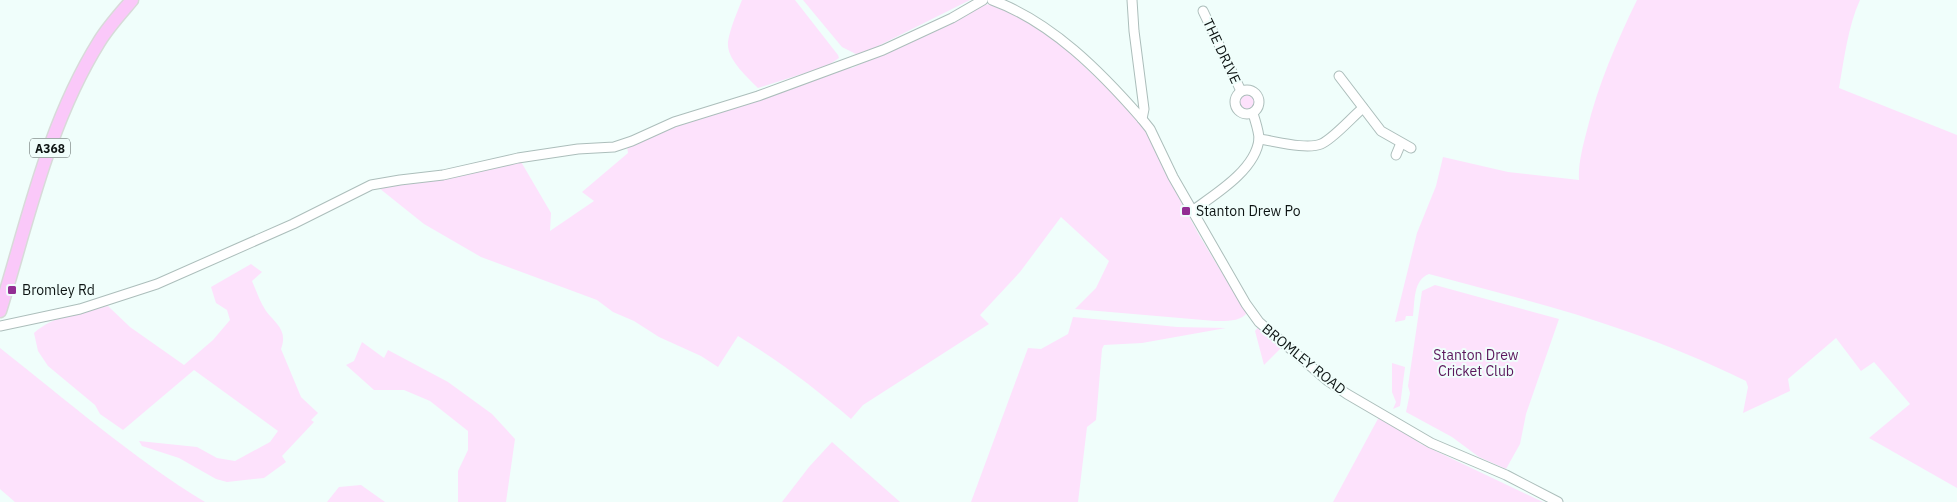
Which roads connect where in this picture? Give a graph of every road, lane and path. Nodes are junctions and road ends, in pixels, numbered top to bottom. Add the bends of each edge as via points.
1 (132, 0) edge
2 (982, 0) edge
3 (992, 0) edge
4 (1132, 0) edge
5 (1203, 11) dead end
6 (1339, 76) dead end
7 (1241, 91) junction
8 (1363, 108) junction
9 (1252, 113) junction
10 (1142, 119) junction
11 (1259, 139) junction
12 (1401, 143) junction
13 (1411, 148) dead end
14 (1396, 154) dead end
15 (1192, 211) junction
16 (0, 311) edge
17 (0, 326) edge
18 (1558, 502) edge

1 - 16 main road, A368 via 99,42 65,109 22,230
2 - 17 street via 952,18 883,50 758,96 674,122 632,142 518,158 443,175 371,186 157,284 80,309
3 - 10 street, BROMLEY ROAD via 1064,42
4 - 10 street via 1144,109
5 - 7 street, THE DRIVE
6 - 8 street
7 - 9 street, THE DRIVE via 1250,90 1258,98 1258,107
7 - 9 street, THE DRIVE via 1235,97 1235,107 1244,114
8 - 11 street via 1321,144 1303,146
8 - 12 street via 1381,131
9 - 11 street, THE DRIVE
10 - 15 street, BROMLEY ROAD
11 - 15 street via 1238,176
12 - 13 street
12 - 14 street
15 - 18 street, BROMLEY ROAD via 1254,316 1328,381 1431,443 1506,475

